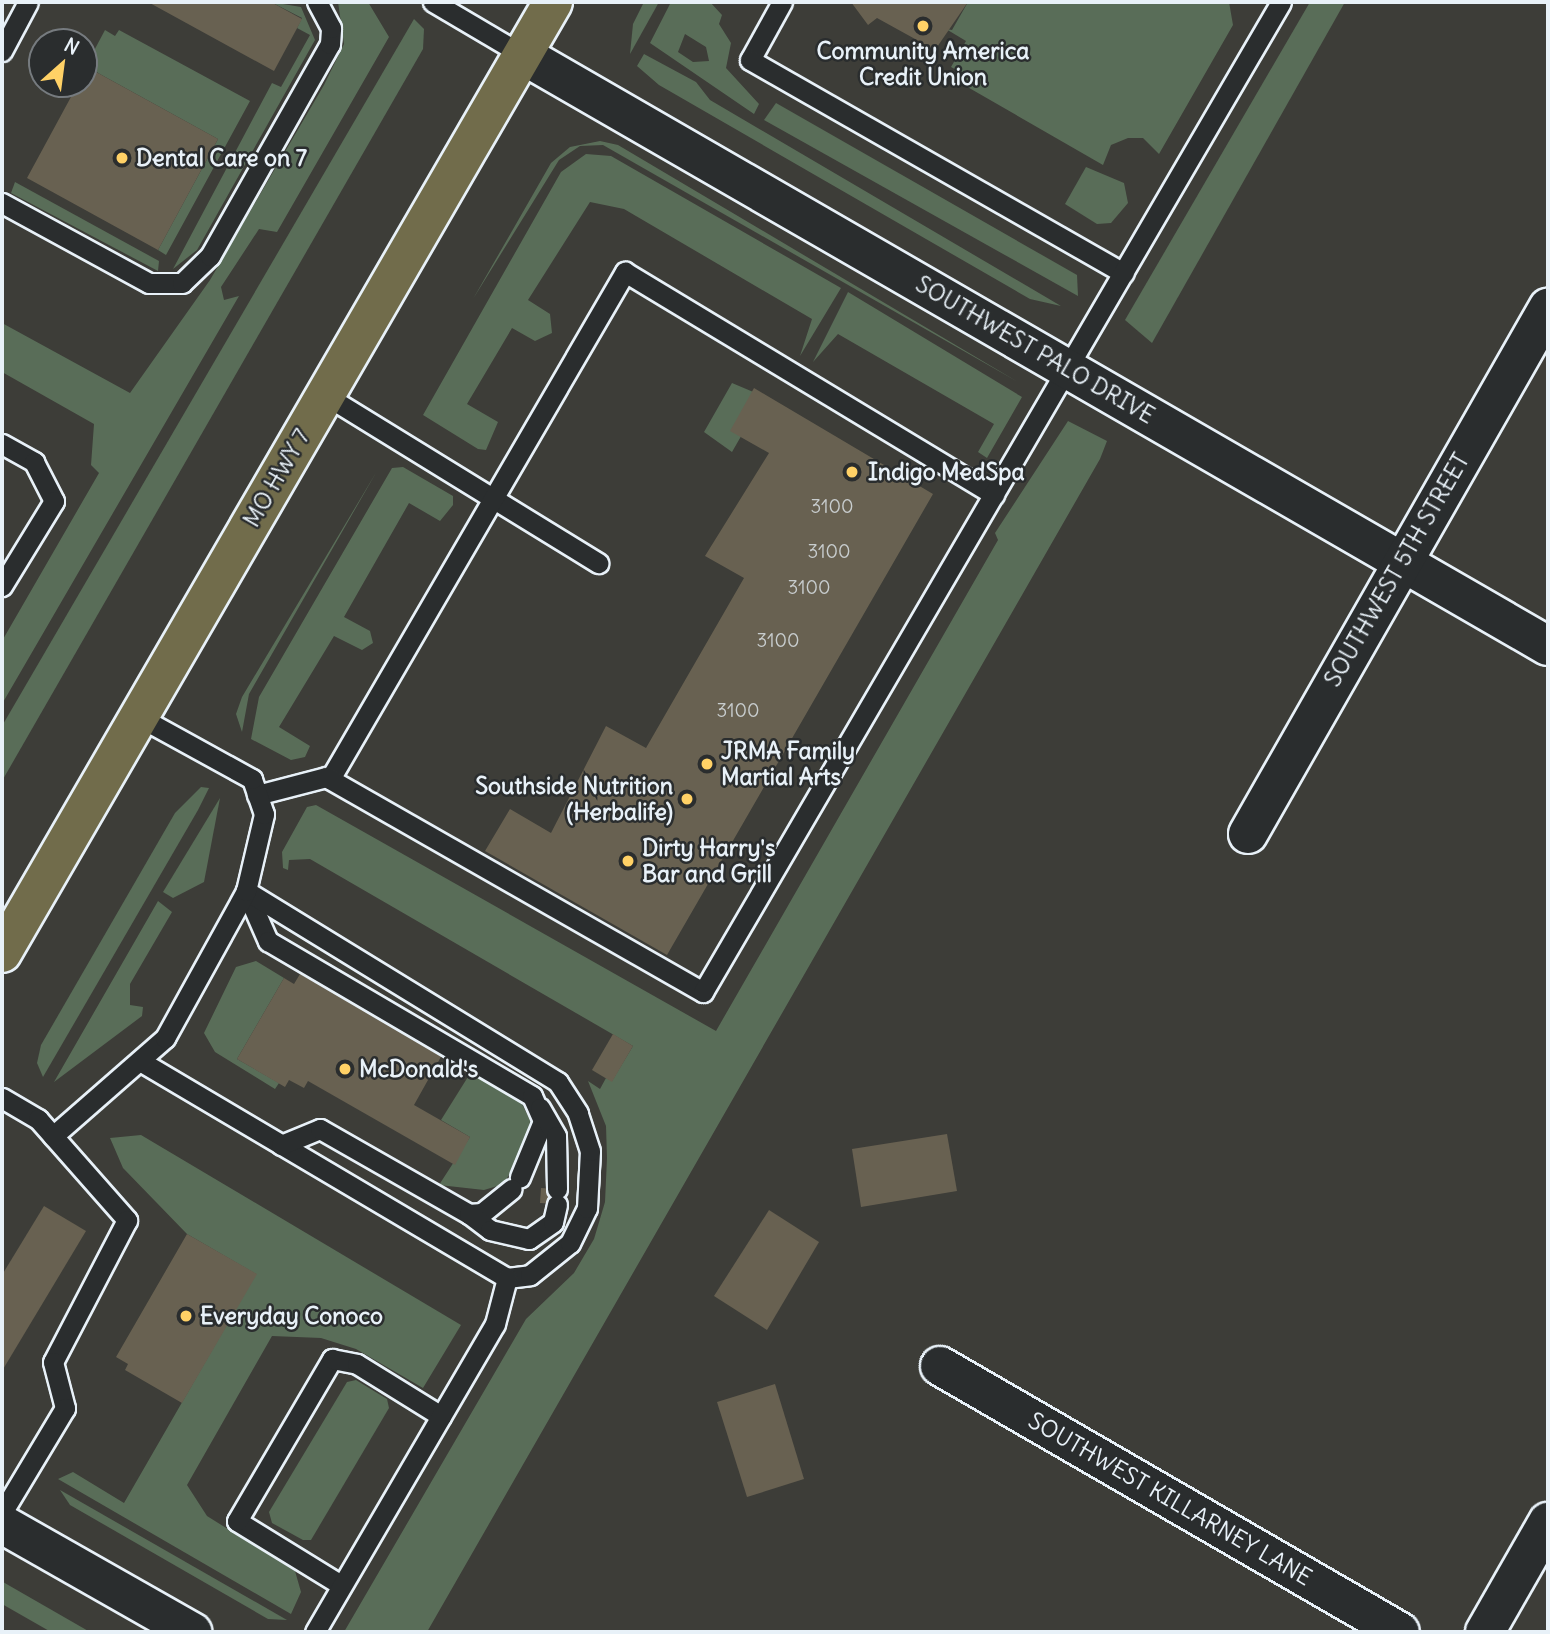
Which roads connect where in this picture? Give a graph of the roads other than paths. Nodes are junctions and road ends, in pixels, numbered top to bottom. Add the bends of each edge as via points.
1 (28, 2) edge
2 (317, 2) edge
3 (433, 2) edge
4 (553, 2) edge
5 (782, 2) edge
6 (1280, 2) edge
7 (2, 51) edge
8 (523, 55) junction
9 (2, 203) edge
10 (1124, 274) junction
11 (1548, 308) edge
12 (1069, 369) junction
13 (325, 395) junction
14 (2, 444) edge
15 (494, 494) junction
16 (994, 495) junction
17 (1401, 560) junction
18 (598, 563) dead end
19 (2, 586) edge
20 (1548, 646) edge
21 (139, 717) junction
22 (330, 779) junction
23 (257, 795) junction
24 (1248, 834) dead end
25 (246, 891) junction
26 (2, 953) edge
27 (140, 1061) junction
28 (2, 1098) edge
29 (540, 1107) junction
30 (53, 1136) junction
31 (281, 1144) junction
32 (469, 1214) junction
33 (507, 1278) junction
34 (940, 1366) dead end
35 (441, 1416) junction
36 (2, 1513) edge
37 (1548, 1522) edge
38 (2, 1524) edge
39 (341, 1585) junction
40 (192, 1632) edge
41 (315, 1632) edge
42 (1400, 1632) edge
43 (1485, 1632) edge

1 - 7 lane
2 - 9 lane via 331,27 330,44 210,256 182,283 149,283
3 - 8 lane
4 - 8 main road, MO HWY 7
5 - 10 lane via 750,60
6 - 10 lane
8 - 12 street, SOUTHWEST PALO DRIVE
8 - 13 main road, MO HWY 7
10 - 12 lane
11 - 17 street, SOUTHWEST 5TH STREET
12 - 16 lane
12 - 17 street, SOUTHWEST PALO DRIVE
13 - 15 lane
13 - 21 main road, MO HWY 7
14 - 19 lane via 34,462 54,501
15 - 16 lane via 625,272
15 - 18 lane
15 - 22 lane
16 - 22 lane via 703,992
17 - 20 street, SOUTHWEST PALO DRIVE
17 - 24 street, SOUTHWEST 5TH STREET
21 - 23 lane via 251,779
21 - 26 main road, MO HWY 7
22 - 23 lane
23 - 25 lane via 264,814
25 - 27 lane via 165,1038
25 - 29 lane via 268,941 532,1096
25 - 33 lane via 558,1082 578,1113 590,1151 587,1208 553,1262
27 - 30 lane
27 - 31 lane
28 - 30 lane via 38,1119
29 - 32 lane via 537,1141 516,1183 482,1213
29 - 32 lane via 556,1136 553,1222 529,1239 491,1230
30 - 36 lane via 127,1220 53,1362 65,1408
31 - 32 lane via 320,1129
31 - 33 lane
33 - 35 lane via 495,1324
34 - 42 street, SOUTHWEST KILLARNEY LANE
35 - 39 lane
35 - 39 lane via 357,1364 332,1359 237,1521
37 - 43 street
38 - 40 street
39 - 41 lane

